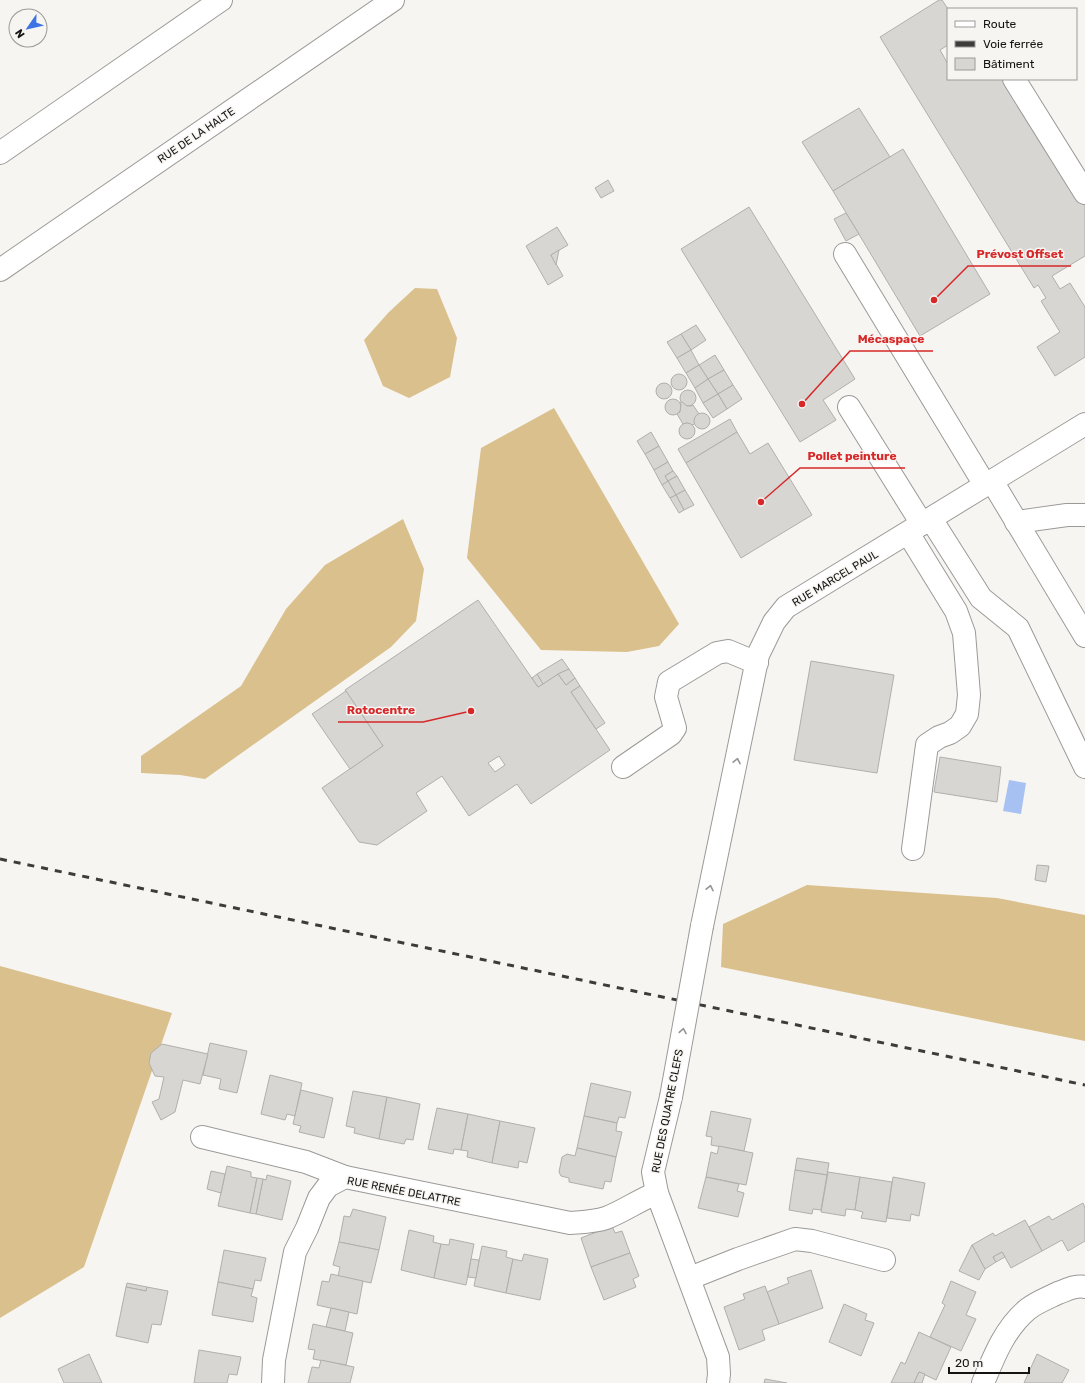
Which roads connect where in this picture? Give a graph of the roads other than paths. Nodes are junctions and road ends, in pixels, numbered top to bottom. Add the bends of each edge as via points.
1 (221, 0) edge
2 (393, 0) edge
3 (1015, 80) edge
4 (0, 153) edge
5 (1085, 193) edge
6 (845, 254) dead end
7 (0, 270) edge
8 (849, 407) dead end
9 (1085, 424) edge
10 (988, 483) junction
11 (1085, 515) edge
12 (1016, 522) junction
13 (920, 525) junction
14 (1085, 636) edge
15 (757, 663) junction
16 (622, 767) dead end
17 (1085, 767) edge
18 (913, 849) dead end
19 (702, 926) joint
20 (202, 1138) dead end
21 (346, 1178) junction
22 (657, 1193) junction
23 (884, 1260) dead end
24 (690, 1278) junction
25 (1085, 1287) edge
26 (273, 1383) edge
27 (718, 1383) edge
28 (983, 1383) edge

1 - 4 street
2 - 7 street, RUE DE LA HALTE
3 - 5 street
6 - 10 street
8 - 13 street
9 - 10 street, RUE MARCEL PAUL
10 - 12 street
10 - 13 street, RUE MARCEL PAUL
11 - 12 street
12 - 14 street
13 - 15 street, RUE MARCEL PAUL via 786,607 774,622 758,655
13 - 17 street via 981,598 1018,628
13 - 18 street via 962,625 969,694 967,714 960,726 927,745
15 - 16 street via 728,650 717,652 669,682 666,697 676,728
19 -> 15 street, RUE MARCEL PAUL
22 -> 19 street, RUE DES QUATRE CLEFS, bridge via 653,1172 671,1097
20 - 21 street via 306,1162
21 - 22 street, RUE RENÉE DELATTRE via 570,1223 591,1222 608,1217
21 - 26 street, RUE RENÉE DELATTRE via 328,1186 319,1198 295,1252 274,1360
22 - 24 street, RUE DES QUATRE CLEFS
23 - 24 street via 812,1241 795,1240
24 - 27 street, RUE DES QUATRE CLEFS via 718,1357
25 - 28 street via 1069,1289 1028,1309 1000,1343

